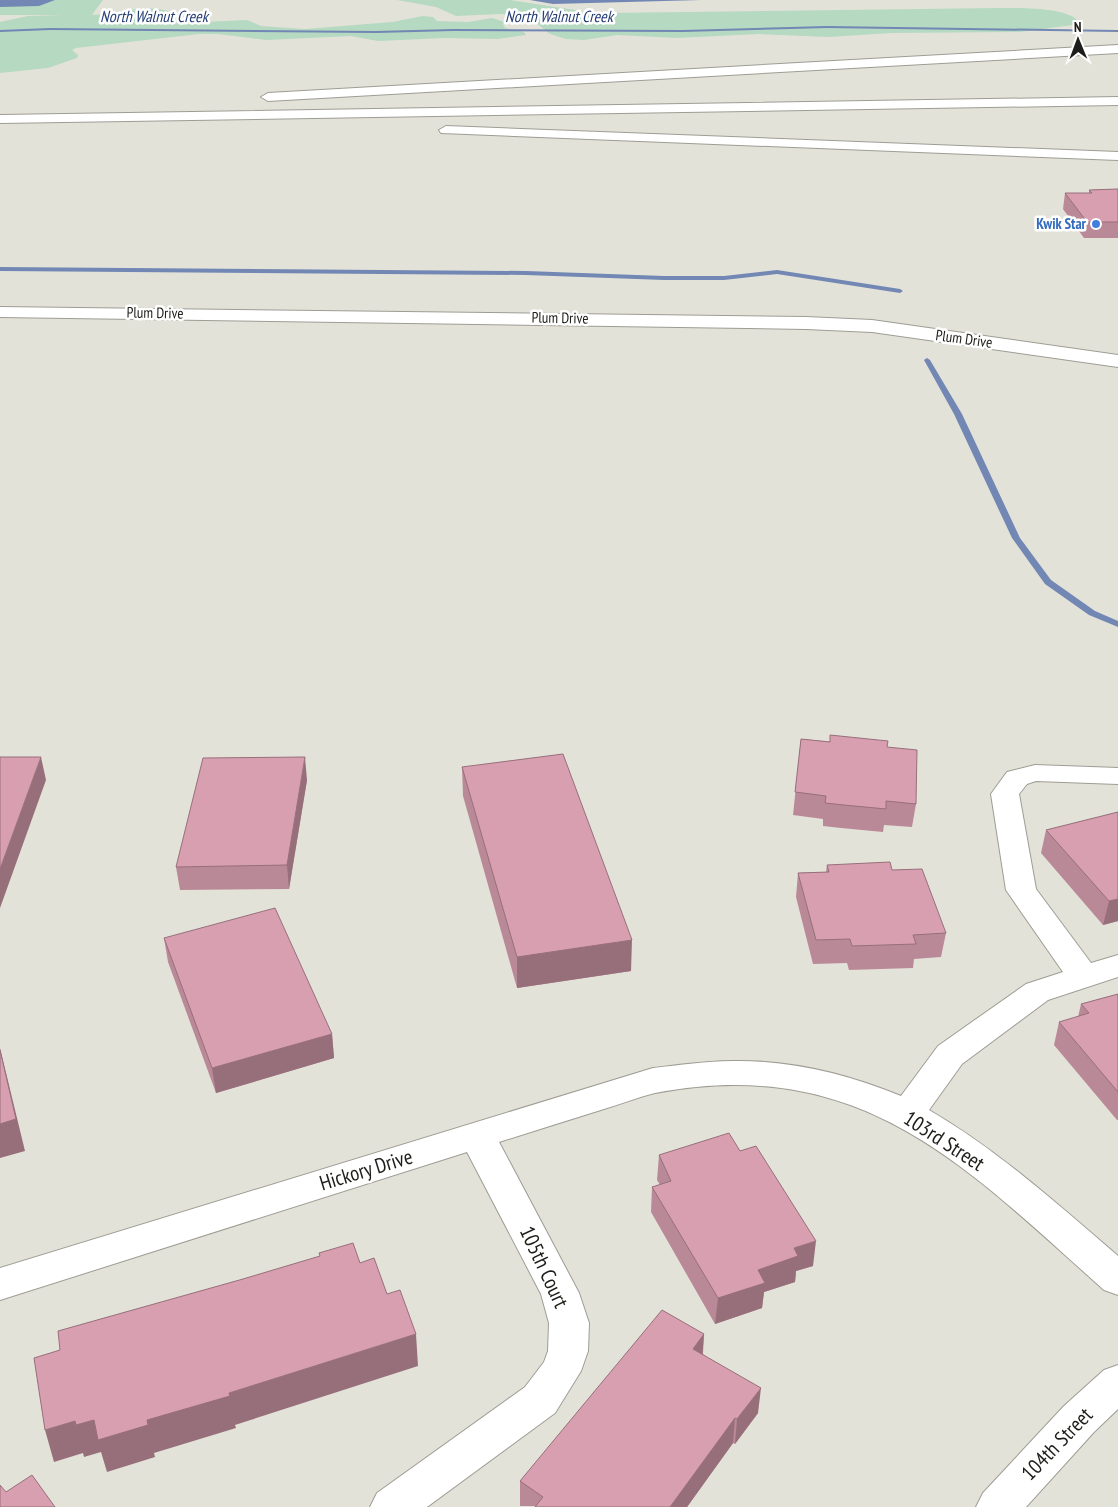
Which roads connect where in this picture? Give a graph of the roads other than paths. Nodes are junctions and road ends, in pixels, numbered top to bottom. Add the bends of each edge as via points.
1 (1118, 49) edge
2 (548, 95) dead end
3 (1118, 101) edge
4 (207, 116) junction
5 (0, 119) edge
6 (359, 128) dead end
7 (428, 130) dead end
8 (1118, 156) edge
9 (0, 296) edge
10 (474, 301) dead end
11 (636, 303) dead end
12 (0, 312) edge
13 (1118, 346) edge
14 (1118, 361) edge
15 (1118, 776) edge
16 (1118, 966) edge
17 (1084, 977) junction
18 (736, 1073) joint
19 (907, 1114) junction
20 (472, 1137) junction
21 (1118, 1279) edge
22 (0, 1284) edge
23 (1118, 1383) edge
24 (392, 1507) edge
25 (998, 1507) edge

1 - 2 main road via 253,99
3 - 4 main road
4 - 5 main road
4 - 6 main road
7 - 8 main road
9 - 10 main road, Plum Drive
11 - 13 main road, Plum Drive via 875,313
12 - 14 main road, Plum Drive via 806,323 881,328
15 - 17 main road via 1035,773 1017,778 1005,794 1021,890
16 - 17 main road
17 - 19 main road via 1037,992 950,1055
18 - 19 main road, 103rd Street via 796,1078 853,1092
18 - 20 main road, Hickory Drive via 653,1082
19 - 21 main road, 103rd Street via 981,1162
20 - 22 main road, Hickory Drive
20 - 24 main road, 105th Court via 483,1145 560,1293 569,1323 568,1351 561,1372 540,1400
23 - 25 main road, 104th Street via 1079,1419

